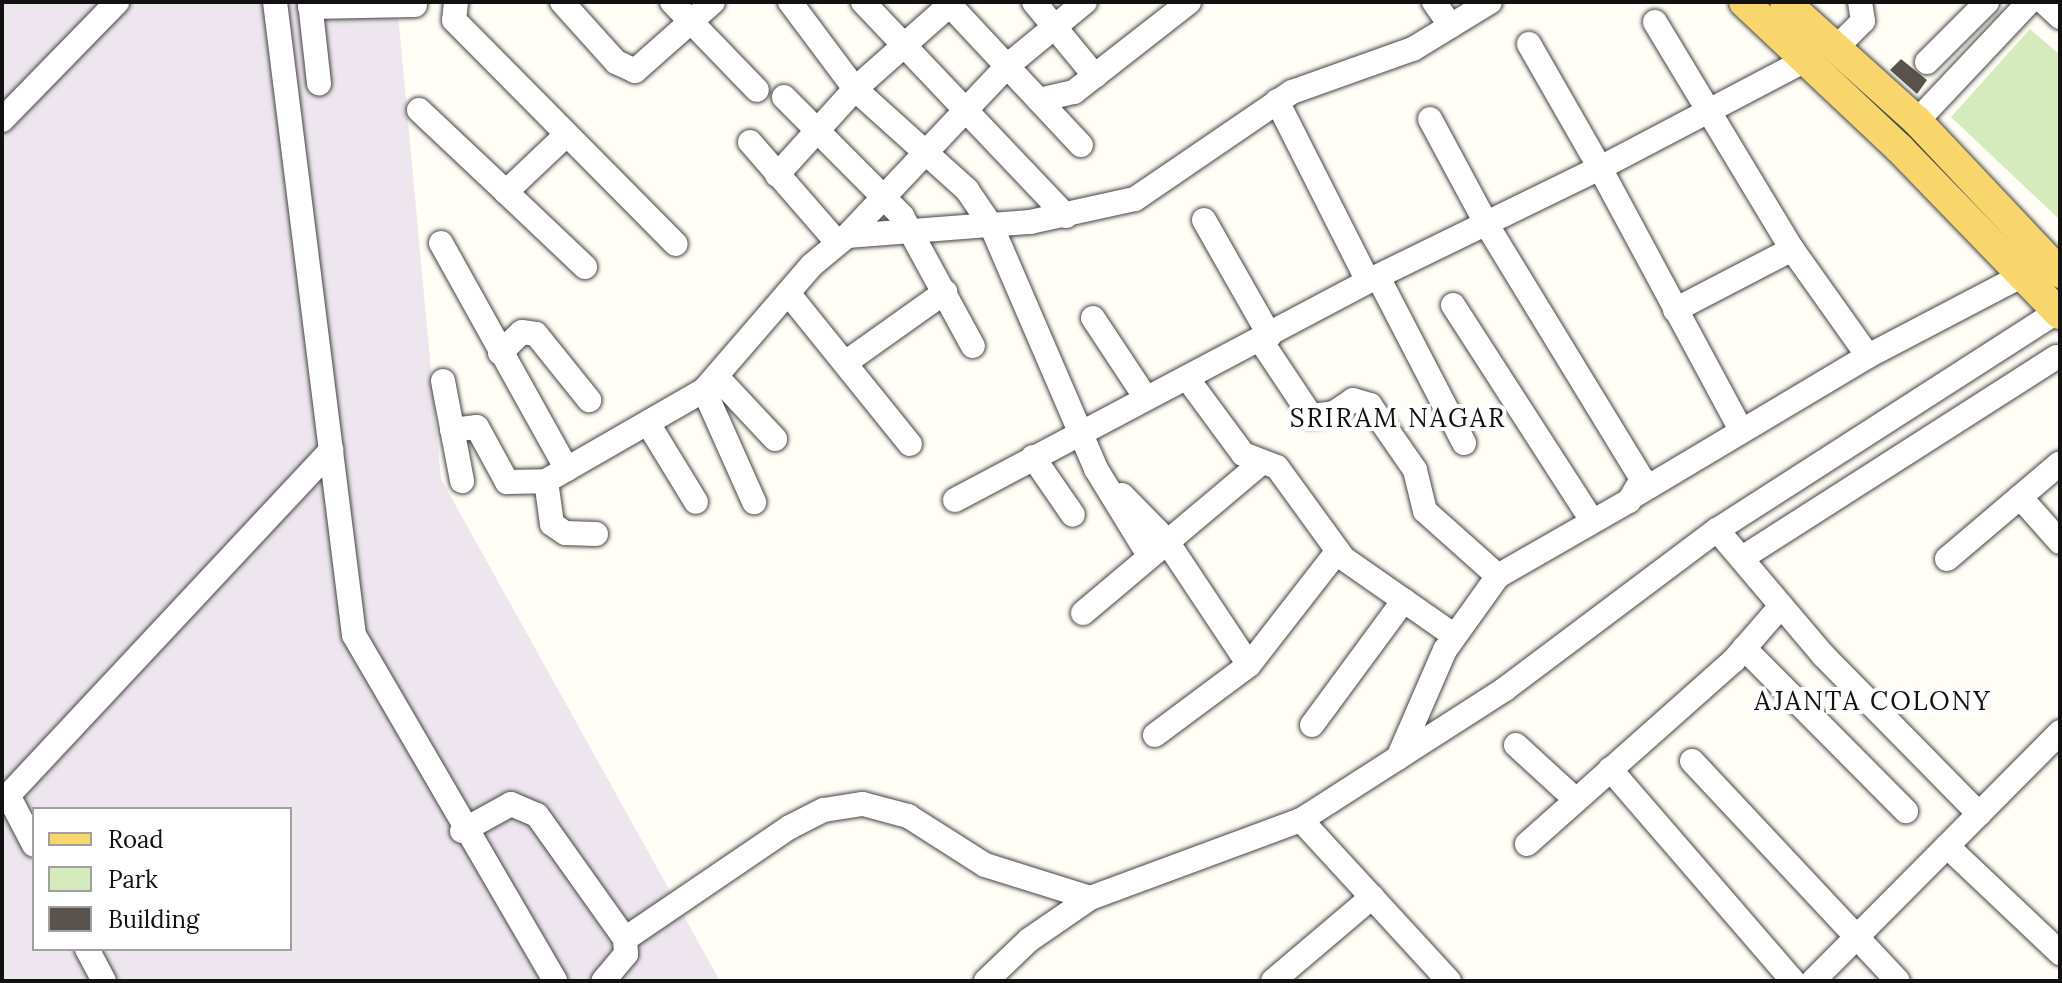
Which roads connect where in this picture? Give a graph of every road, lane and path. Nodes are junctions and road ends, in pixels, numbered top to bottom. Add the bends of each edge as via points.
1 (117, 2) edge
2 (275, 2) edge
3 (456, 2) edge
4 (562, 2) edge
5 (672, 2) edge
6 (713, 2) edge
7 (790, 2) edge
8 (863, 2) edge
9 (1034, 2) edge
10 (1085, 2) edge
11 (1189, 2) edge
12 (1434, 2) edge
13 (1490, 2) edge
14 (1744, 2) edge
15 (1785, 2) edge
16 (1860, 2) edge
17 (1989, 2) edge
18 (2029, 2) edge
19 (2044, 2) edge
20 (950, 3) edge
21 (310, 4) edge
22 (415, 5) dead end
23 (2060, 17) edge
24 (2011, 21) junction
25 (691, 22) junction
26 (1655, 22) dead end
27 (1054, 26) junction
28 (1451, 26) junction
29 (1529, 44) dead end
30 (904, 45) junction
31 (1836, 48) junction
32 (1806, 60) junction
33 (1927, 62) dead end
34 (1007, 66) junction
35 (1095, 76) junction
36 (319, 84) dead end
37 (855, 89) junction
38 (757, 90) dead end
39 (784, 97) dead end
40 (1039, 100) junction
41 (966, 109) junction
42 (419, 110) dead end
43 (1282, 111) junction
44 (1709, 112) junction
45 (1430, 119) dead end
46 (2, 120) edge
47 (1917, 121) junction
48 (816, 130) junction
49 (566, 135) junction
50 (750, 142) dead end
51 (1081, 145) dead end
52 (924, 150) junction
53 (1600, 168) junction
54 (777, 175) junction
55 (506, 192) junction
56 (882, 196) junction
57 (1066, 216) junction
58 (1204, 220) dead end
59 (1486, 223) junction
60 (991, 225) junction
61 (912, 229) junction
62 (842, 239) junction
63 (441, 243) dead end
64 (676, 244) dead end
65 (1792, 249) junction
66 (585, 267) dead end
67 (2060, 273) edge
68 (2023, 275) junction
69 (1373, 279) junction
70 (945, 292) junction
71 (788, 293) junction
72 (1453, 305) dead end
73 (1675, 310) junction
74 (2059, 312) edge
75 (1093, 318) dead end
76 (1265, 338) junction
77 (973, 346) dead end
78 (500, 353) junction
79 (1868, 356) junction
80 (2056, 357) dead end
81 (845, 363) junction
82 (1187, 378) junction
83 (443, 381) dead end
84 (710, 384) junction
85 (1146, 398) junction
86 (589, 400) dead end
87 (649, 425) junction
88 (452, 430) junction
89 (1741, 430) junction
90 (1080, 431) junction
91 (775, 439) dead end
92 (1464, 443) dead end
93 (910, 444) dead end
94 (331, 450) junction
95 (1033, 457) junction
96 (1261, 463) junction
97 (2060, 463) edge
98 (462, 481) dead end
99 (552, 483) junction
100 (1635, 495) junction
101 (2020, 497) junction
102 (955, 500) dead end
103 (696, 502) dead end
104 (754, 502) dead end
105 (1073, 515) dead end
106 (1592, 521) junction
107 (1717, 530) junction
108 (596, 534) dead end
109 (2060, 542) edge
110 (1157, 547) junction
111 (1337, 552) junction
112 (1742, 558) junction
113 (1947, 559) dead end
114 (1498, 576) junction
115 (1404, 600) junction
116 (1780, 607) junction
117 (1083, 613) dead end
118 (1455, 636) junction
119 (1744, 648) junction
120 (1249, 665) junction
121 (1312, 725) dead end
122 (2060, 732) edge
123 (1155, 735) dead end
124 (1516, 745) dead end
125 (1398, 758) junction
126 (1692, 761) dead end
127 (1610, 769) junction
128 (5, 798) edge
129 (1576, 800) junction
130 (1906, 811) dead end
131 (1979, 814) junction
132 (1301, 820) junction
133 (462, 831) junction
134 (32, 842) edge
135 (1527, 844) dead end
136 (1947, 846) junction
137 (1372, 897) junction
138 (1090, 898) junction
139 (1857, 937) junction
140 (625, 939) junction
141 (88, 951) edge
142 (2060, 953) edge
143 (104, 981) edge
144 (555, 981) edge
145 (603, 981) edge
146 (986, 981) edge
147 (1273, 981) edge
148 (1449, 981) edge
149 (1793, 981) edge
150 (1813, 981) edge
151 (1898, 981) edge

1 - 46 street
2 - 94 street
3 - 49 street via 454,20
4 - 25 street via 616,62 635,71
5 - 25 street
6 - 25 street
7 - 37 street
8 - 30 street
9 - 27 street
10 - 27 street
11 - 35 street
12 - 28 street
13 - 28 street
14 - 32 main road
15 - 31 main road
16 - 31 street via 1863,21
17 - 24 street
17 - 33 street
18 - 24 street
19 - 23 street
20 - 30 street
20 - 34 street
21 - 22 street
21 - 36 street
24 - 47 street
25 - 38 street
26 - 44 street
27 - 34 street
27 - 35 street
28 - 43 street
29 - 53 street
30 - 37 street
30 - 41 street
31 - 47 main road
32 - 44 street
32 - 68 main road
34 - 40 street
34 - 41 street
35 - 40 street via 1074,92
37 - 48 street
37 - 52 street
39 - 48 street
40 - 51 street
41 - 52 street
41 - 57 street
42 - 55 street
43 - 57 street via 1155,188
43 - 69 street
44 - 53 street
44 - 65 street
45 - 59 street
47 - 67 main road
48 - 54 street
48 - 56 street
49 - 55 street
49 - 64 street
50 - 54 street
52 - 56 street
52 - 60 street via 967,190
53 - 59 street
53 - 73 street
54 - 62 street
55 - 66 street
56 - 61 street
56 - 62 street
57 - 60 street
58 - 76 street
59 - 69 street
59 - 100 street via 1640,470
60 - 61 street
60 - 90 street
61 - 62 street
61 - 70 street
62 - 71 street
63 - 78 street
65 - 73 street
65 - 79 street
68 - 74 main road
68 - 79 street
69 - 76 street
69 - 92 street
70 - 77 street
70 - 81 street
71 - 81 street
71 - 84 street
72 - 106 street
73 - 89 street
74 - 107 street
75 - 85 street
76 - 82 street
76 - 114 street via 1311,416 1334,413 1353,400 1370,405 1415,470 1425,511
78 - 86 street via 522,332 536,334
78 - 99 street
79 - 89 street
80 - 112 street
81 - 93 street
82 - 85 street
82 - 96 street via 1243,454
83 - 88 street
84 - 87 street
84 - 91 street
84 - 104 street
85 - 90 street
87 - 99 street
87 - 103 street
88 - 98 street
88 - 99 street via 477,427 507,482
89 - 100 street
90 - 95 street
90 - 110 street via 1096,469
94 - 128 street
94 - 133 street via 354,635
95 - 102 street
95 - 105 street
96 - 110 street
96 - 111 street via 1277,467
97 - 101 street
99 - 108 street via 552,524 565,533
100 - 106 street
101 - 109 street
101 - 113 street
106 - 114 street
107 - 112 street
107 - 125 street via 1505,689
110 - 117 street
110 - 120 street
111 - 115 street
111 - 120 street
112 - 116 street
114 - 118 street
115 - 118 street
115 - 121 street
116 - 119 street
116 - 131 street
118 - 125 street
119 - 127 street
119 - 130 street
120 - 123 street
122 - 131 street
124 - 129 street
125 - 132 street
126 - 139 street
127 - 129 street
127 - 149 street
128 - 134 street
129 - 135 street
131 - 136 street
132 - 137 street
132 - 138 street
133 - 140 street via 511,804 525,806 551,831
133 - 144 street
136 - 139 street
136 - 142 street
137 - 147 street
137 - 148 street
138 - 140 street via 985,865 908,816 863,804 824,810 790,827
138 - 146 street via 1029,940
139 - 150 street
139 - 151 street
140 - 145 street via 626,954
141 - 143 street

